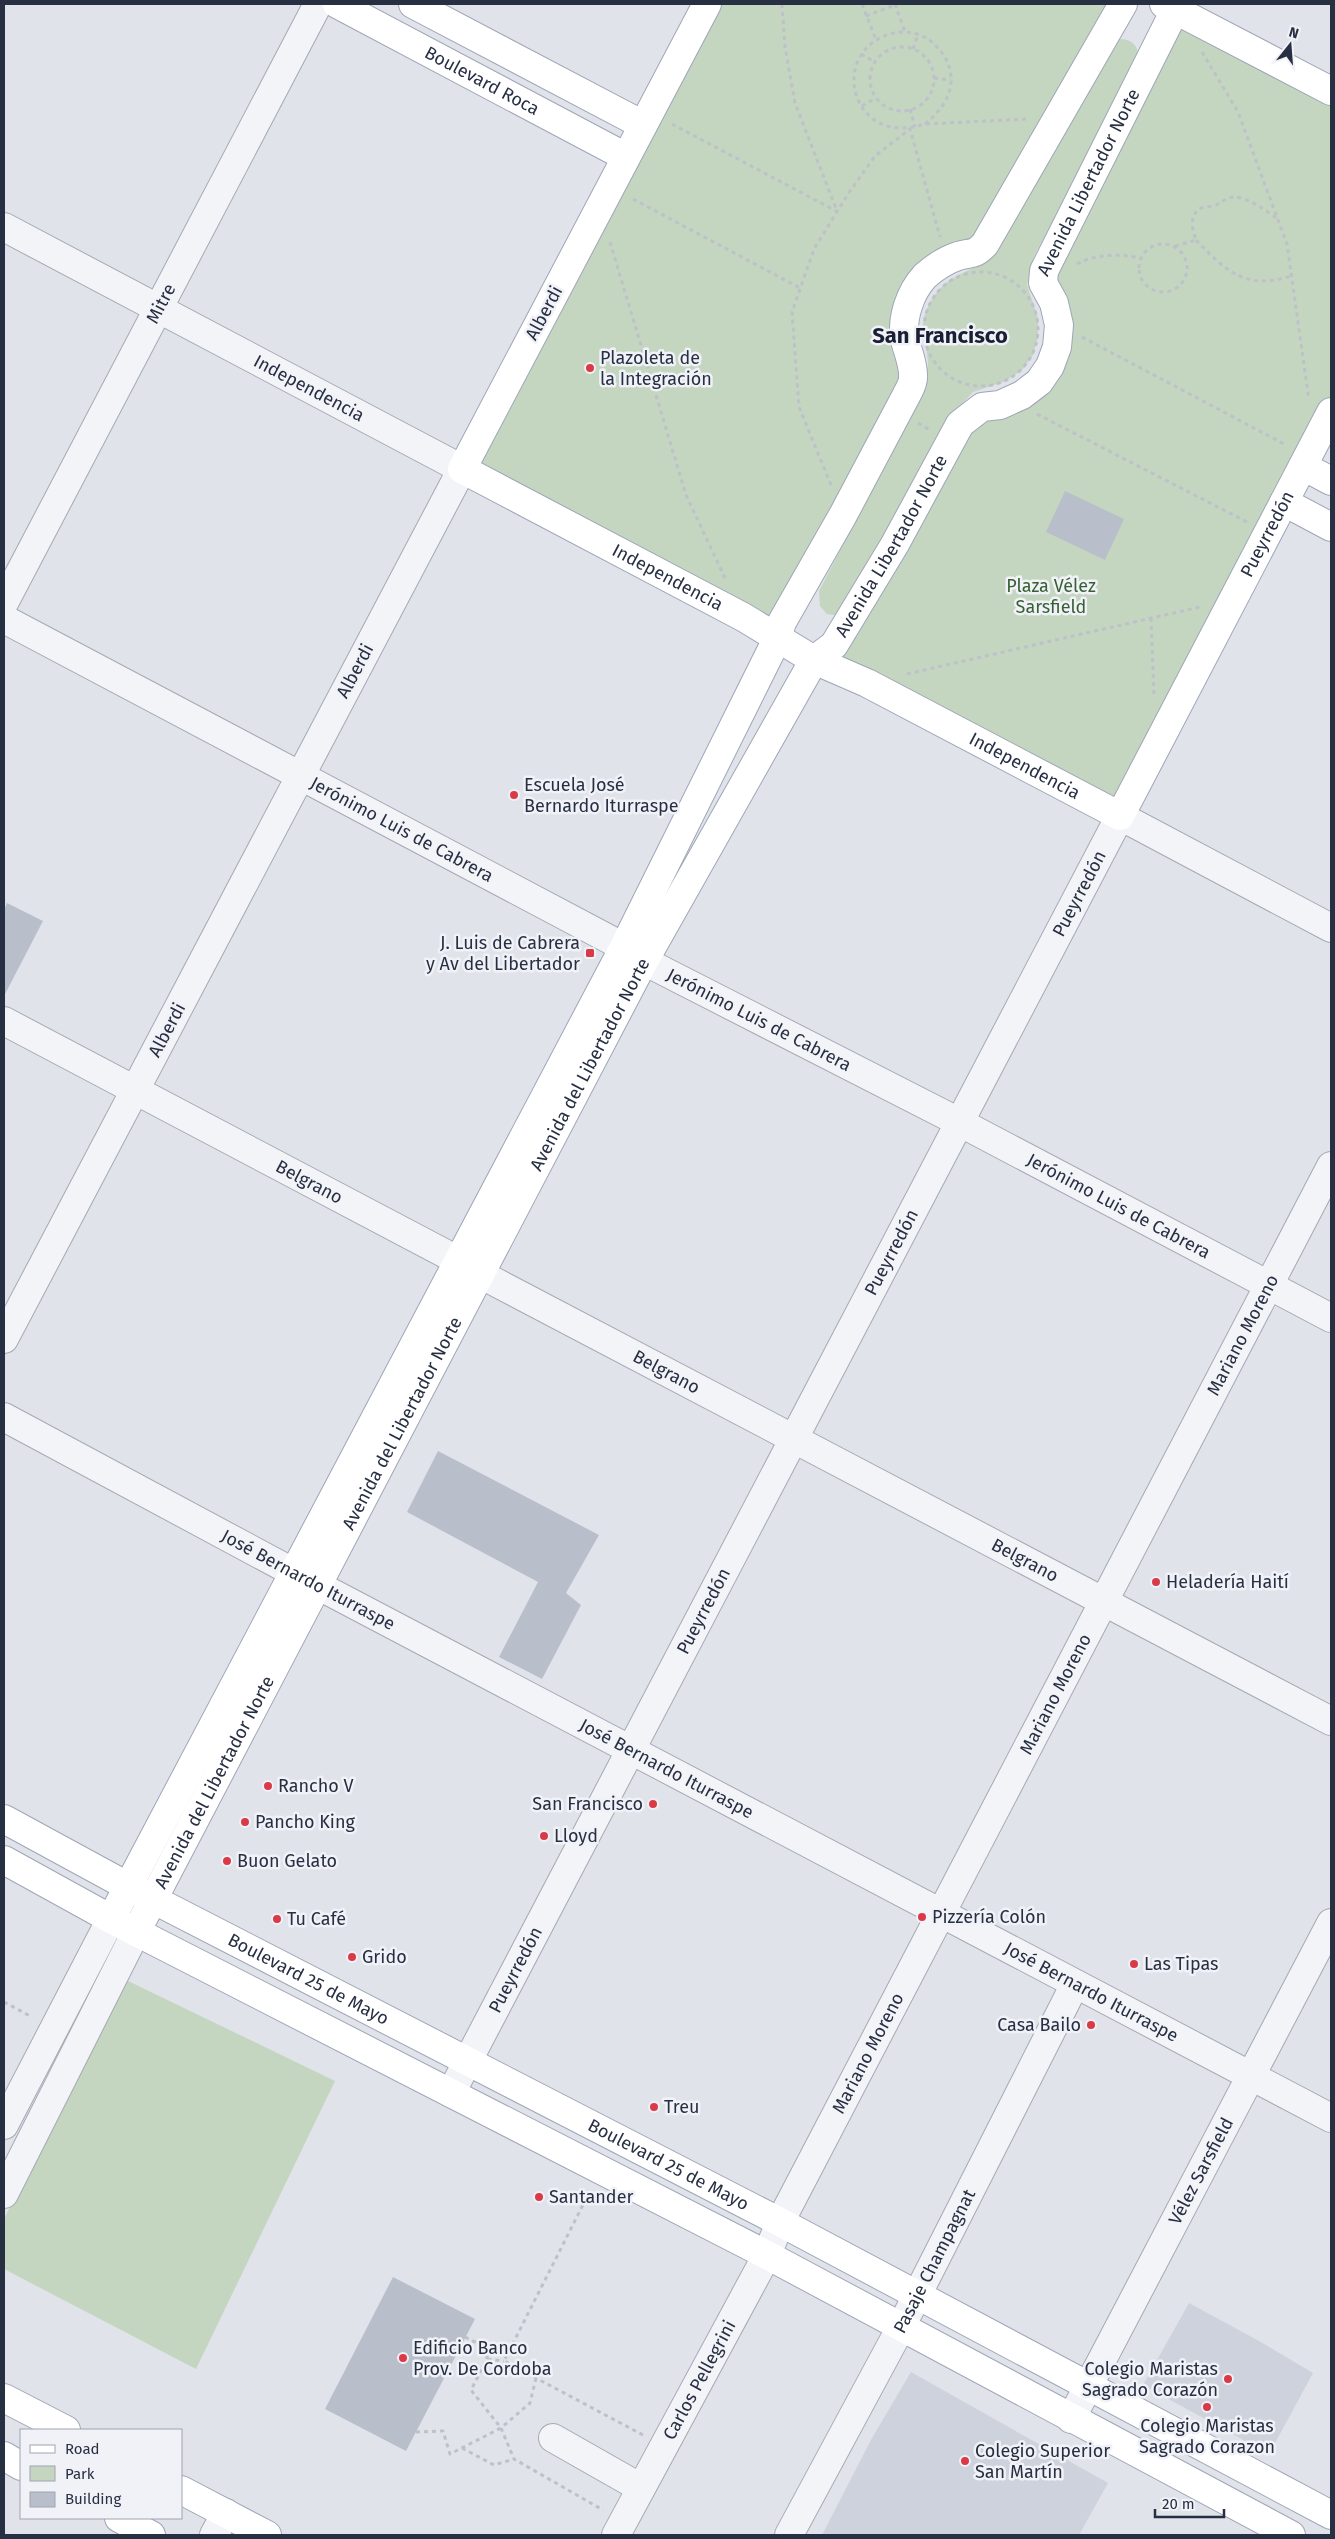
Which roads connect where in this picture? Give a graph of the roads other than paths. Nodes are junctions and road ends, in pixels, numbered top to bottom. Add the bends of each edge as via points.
1 (318, 4) edge
2 (336, 4) edge
3 (413, 4) edge
4 (707, 4) edge
5 (1123, 4) edge
6 (1173, 6) edge
7 (1331, 91) edge
8 (647, 119) junction
9 (626, 157) junction
10 (4, 227) edge
11 (158, 308) junction
12 (1331, 412) edge
13 (1309, 455) junction
14 (462, 469) junction
15 (1331, 481) edge
16 (1284, 502) junction
17 (1331, 527) edge
18 (4, 603) edge
19 (4, 619) edge
20 (777, 639) junction
21 (814, 660) junction
22 (301, 775) junction
23 (1120, 816) junction
24 (1331, 928) edge
25 (634, 954) junction
26 (4, 1021) edge
27 (135, 1090) junction
28 (960, 1122) junction
29 (1331, 1166) edge
30 (469, 1268) junction
31 (1269, 1285) junction
32 (1331, 1318) edge
33 (4, 1339) edge
34 (4, 1417) edge
35 (794, 1438) junction
36 (306, 1578) junction
37 (1104, 1601) junction
38 (1331, 1721) edge
39 (632, 1748) junction
40 (4, 1819) edge
41 (4, 1860) edge
42 (129, 1887) junction
43 (154, 1899) junction
44 (941, 1912) junction
45 (111, 1919) junction
46 (1331, 1923) edge
47 (136, 1932) junction
48 (1076, 1984) junction
49 (468, 2061) junction
50 (1251, 2076) junction
51 (451, 2093) junction
52 (1331, 2118) edge
53 (4, 2125) edge
54 (4, 2194) edge
55 (780, 2222) junction
56 (767, 2255) junction
57 (917, 2296) junction
58 (901, 2327) junction
59 (1088, 2387) junction
60 (4, 2398) edge
61 (1071, 2419) junction
62 (64, 2429) edge
63 (553, 2438) dead end
64 (4, 2456) edge
65 (20, 2465) edge
66 (641, 2488) junction
67 (182, 2491) edge
68 (1331, 2515) edge
69 (121, 2519) edge
70 (220, 2524) edge
71 (151, 2535) edge
72 (267, 2535) edge
73 (616, 2535) edge
74 (789, 2535) edge
75 (1291, 2535) edge

1 - 11 street, Mitre
2 - 9 main road, Boulevard Roca
3 - 8 main road, Boulevard Roca
4 - 8 main road, Alberdi
5 - 20 main road via 985,244 977,253 958,256 939,265 924,278 910,300 905,318 905,338 913,380 843,515 782,622
6 - 7 main road
6 - 21 main road, Avenida Libertador Norte via 1044,271 1045,287 1054,303 1059,325 1057,347 1050,366 1039,382 1017,398 1000,405 982,406 960,424 895,544 834,644
8 - 9 main road, Alberdi
9 - 14 main road, Alberdi
10 - 11 street, Independencia
11 - 14 street, Independencia
11 - 18 street, Mitre
12 - 13 main road, Pueyrredón
13 - 15 main road
13 - 16 main road, Pueyrredón
14 - 20 main road, Independencia
14 - 22 street, Alberdi
16 - 17 main road
16 - 23 main road, Pueyrredón
19 - 22 street, Jerónimo Luis de Cabrera
20 - 21 main road, Independencia
20 - 25 main road, Avenida del Libertador Norte
21 - 23 main road, Independencia via 867,683
21 - 25 main road, Avenida del Libertador Norte
22 - 25 street, Jerónimo Luis de Cabrera
22 - 27 street, Alberdi
23 - 24 street, Independencia
23 - 28 street, Pueyrredón
25 - 28 street, Jerónimo Luis de Cabrera
25 - 30 main road, Avenida del Libertador Norte
26 - 27 street, Belgrano
27 - 30 street, Belgrano
27 - 33 street, Alberdi
28 - 31 street, Jerónimo Luis de Cabrera
28 - 35 street, Pueyrredón
29 - 31 street, Mariano Moreno
30 - 35 street, Belgrano
30 - 36 main road, Avenida del Libertador Norte
31 - 32 street, Jerónimo Luis de Cabrera
31 - 37 street, Mariano Moreno
34 - 36 street, José Bernardo Iturraspe
35 - 37 street, Belgrano
35 - 39 street, Pueyrredón
36 - 39 street, José Bernardo Iturraspe
36 - 42 main road, Avenida del Libertador Norte
36 - 43 main road, Avenida del Libertador Norte
37 - 38 street, Belgrano
37 - 44 street, Mariano Moreno
39 - 44 street, José Bernardo Iturraspe
39 - 49 street, Pueyrredón
40 - 42 main road, Boulevard 25 de Mayo
41 - 45 main road, Boulevard 25 de Mayo
42 - 43 main road, Boulevard 25 de Mayo
42 - 45 main road, Avenida del Libertador Norte
43 - 47 main road, Avenida del Libertador Norte
43 - 49 main road, Boulevard 25 de Mayo
44 - 48 street, José Bernardo Iturraspe
44 - 55 street, Mariano Moreno
45 - 47 main road, Boulevard 25 de Mayo
45 - 53 street, Avenida del Libertador Norte
46 - 50 street, Vélez Sarsfield
47 - 51 main road, Boulevard 25 de Mayo
47 - 54 street, Avenida del Libertador Norte
48 - 50 street, José Bernardo Iturraspe
48 - 57 street, Pasaje Champagnat
49 - 51 street, Pueyrredón
49 - 55 main road, Boulevard 25 de Mayo
50 - 52 street, José Bernardo Iturraspe
50 - 59 street, Vélez Sarsfield
51 - 56 main road, Boulevard 25 de Mayo
55 - 56 street, Carlos Pellegrini
55 - 57 main road, Boulevard 25 de Mayo
56 - 58 main road, Boulevard 25 de Mayo
56 - 66 street, Carlos Pellegrini
57 - 58 street, Pasaje Champagnat
57 - 59 main road, Boulevard 25 de Mayo
58 - 61 main road, Boulevard 25 de Mayo
58 - 74 street, Pasaje Champagnat
59 - 61 street, Vélez Sarsfield
59 - 68 main road, Boulevard 25 de Mayo
60 - 62 main road
61 - 75 main road, Boulevard 25 de Mayo
63 - 66 street
64 - 65 main road
66 - 73 street, Carlos Pellegrini
67 - 70 main road
69 - 71 main road
70 - 72 main road

